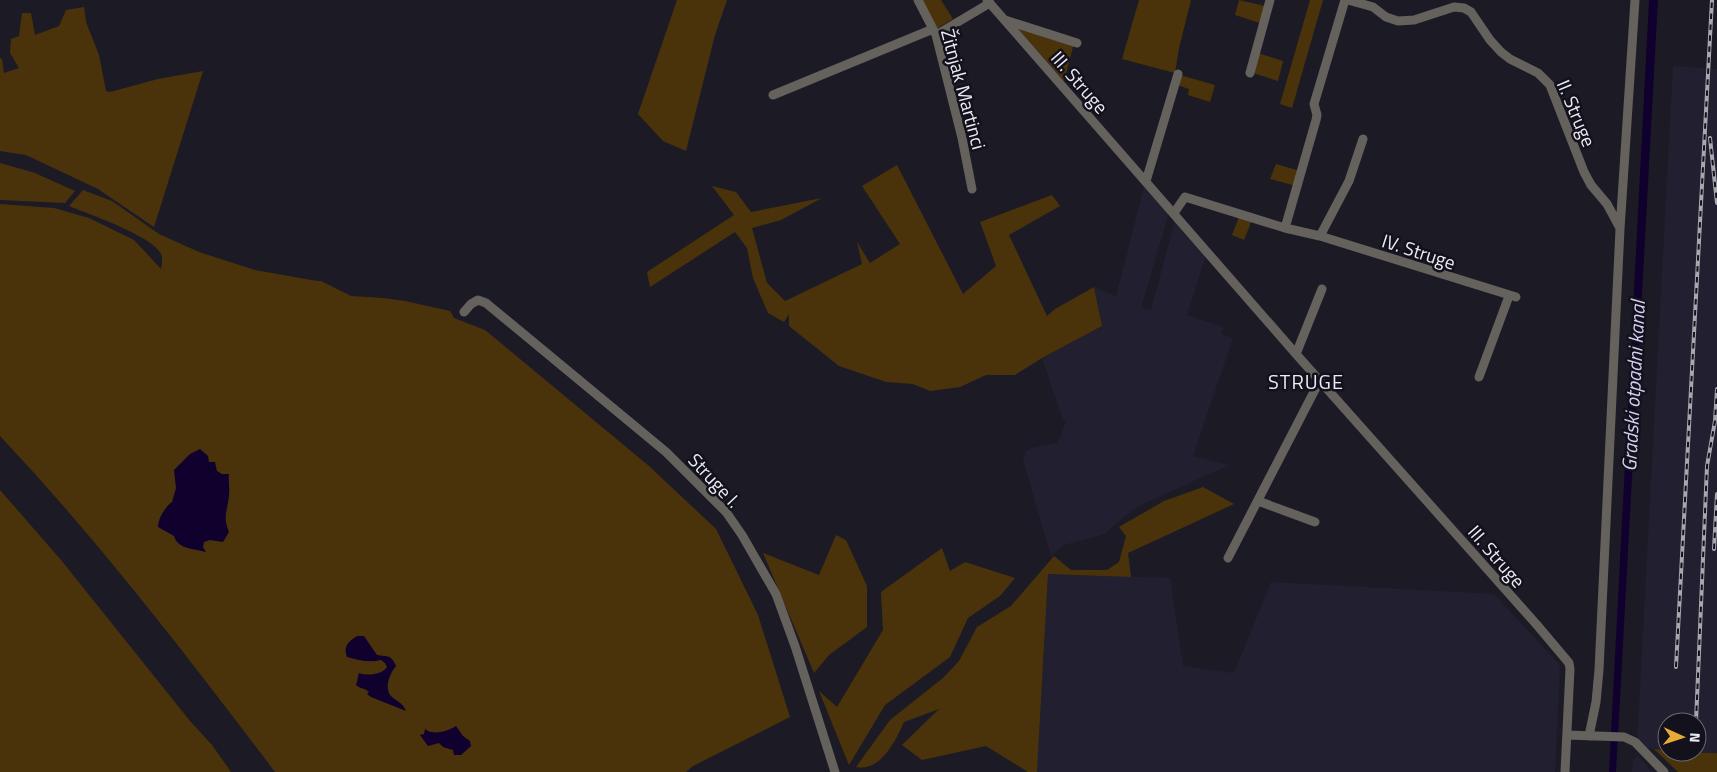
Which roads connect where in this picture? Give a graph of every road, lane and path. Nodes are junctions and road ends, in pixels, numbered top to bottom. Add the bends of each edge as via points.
1 (918, 0) edge
2 (1270, 0) edge
3 (1346, 0) edge
4 (1635, 0) edge
5 (989, 1) edge
6 (1465, 4) edge
7 (1004, 20) junction
8 (934, 32) junction
9 (1078, 43) dead end
10 (1250, 73) dead end
11 (1178, 74) dead end
12 (773, 95) dead end
13 (1363, 139) dead end
14 (1146, 181) junction
15 (972, 190) dead end
16 (1622, 195) junction
17 (1607, 204) junction
18 (1174, 213) junction
19 (1286, 228) junction
20 (1620, 229) junction
21 (1320, 236) junction
22 (1322, 289) dead end
23 (464, 312) dead end
24 (1296, 354) junction
25 (1479, 377) dead end
26 (1320, 380) junction
27 (1258, 501) junction
28 (1315, 522) dead end
29 (1228, 558) dead end
30 (1567, 735) junction
31 (1589, 736) junction
32 (835, 772) edge
33 (1565, 772) edge
34 (1664, 772) edge

1 - 8 street, Žitnjak Martinci
2 - 10 street
3 - 6 street, II. Struge via 1372,7 1393,20 1405,22
3 - 19 street, II. Struge via 1314,104 1317,115
4 - 16 street
5 - 7 street, III. Struge
5 - 8 street, III. Struge
6 - 17 street, II. Struge via 1501,52 1538,73 1550,85 1584,172
7 - 9 street
7 - 14 street, III. Struge
8 - 12 street, III. Struge
8 - 15 street, Žitnjak Martinci
11 - 14 street
13 - 21 street via 1349,181
14 - 18 street, III. Struge
16 - 17 street
16 - 20 street
17 - 20 street, II. Struge
18 - 19 street, IV. Struge via 1185,197
18 - 24 street, III. Struge
19 - 21 street, IV. Struge
20 - 31 street via 1599,670
21 - 25 street, IV. Struge via 1512,297
22 - 24 street
23 - 32 street, Struge I. via 478,300 486,303 666,452 726,512 776,594
24 - 26 street, III. Struge
26 - 27 street
26 - 30 street, III. Struge via 1569,663
27 - 28 street
27 - 29 street
30 - 31 street
30 - 33 street, III. Struge
31 - 34 street via 1624,737 1635,742

